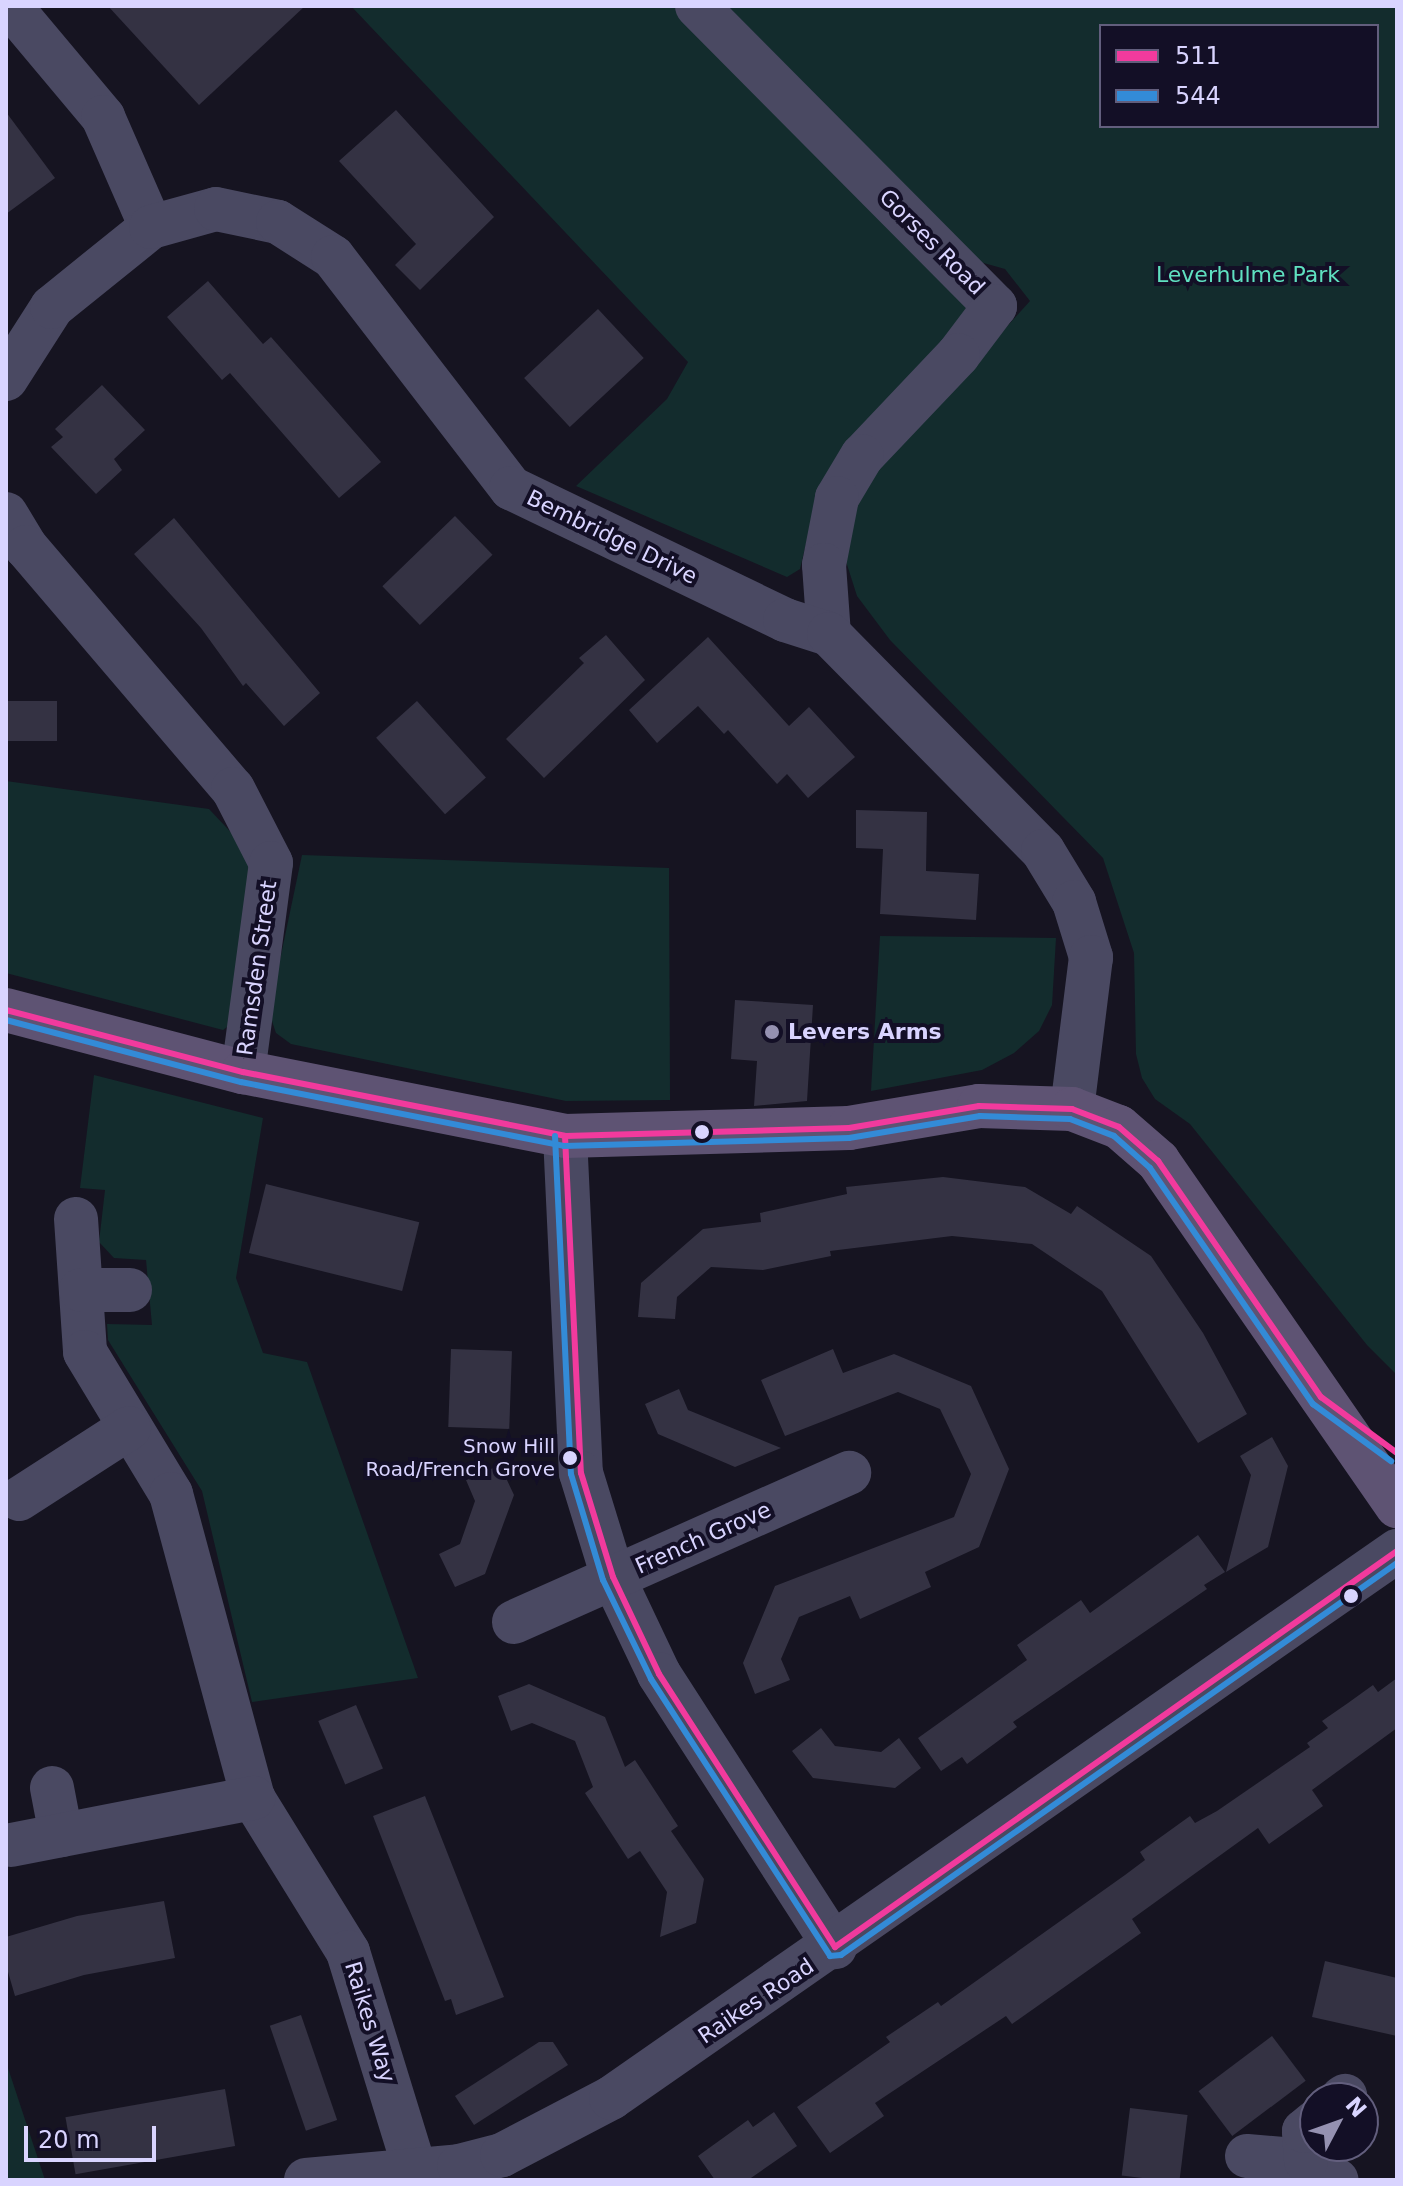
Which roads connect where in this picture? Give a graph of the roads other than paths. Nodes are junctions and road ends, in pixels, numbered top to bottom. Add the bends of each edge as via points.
1 (10, 6) edge
2 (697, 6) edge
3 (151, 227) junction
4 (6, 379) edge
5 (6, 514) edge
6 (829, 634) junction
7 (6, 1010) edge
8 (243, 1072) junction
9 (1072, 1109) junction
10 (565, 1136) junction
11 (76, 1219) dead end
12 (81, 1290) junction
13 (130, 1290) dead end
14 (1321, 1397) junction
15 (129, 1428) junction
16 (1397, 1453) edge
17 (849, 1473) dead end
18 (19, 1499) dead end
19 (1397, 1506) edge
20 (1397, 1551) edge
21 (613, 1577) junction
22 (514, 1622) dead end
23 (52, 1788) dead end
24 (253, 1798) junction
25 (61, 1835) junction
26 (11, 1845) dead end
27 (835, 1947) junction
28 (1299, 2140) edge
29 (1247, 2156) dead end
30 (416, 2173) junction
31 (306, 2180) edge

1 - 3 street via 103,117
2 - 6 street, Gorses Road via 995,306 958,355 862,456 837,498 824,565
3 - 4 street, Bembridge Drive via 52,307
3 - 6 street, Bembridge Drive via 216,209 278,222 333,257 511,488 785,620
5 - 8 street, Ramsden Street via 26,547 233,789 271,863
6 - 9 street, Bembridge Drive via 1043,851 1074,902 1091,957
7 - 8 main road
8 - 10 main road
9 - 10 main road via 979,1106 849,1128
9 - 14 main road via 1119,1127 1158,1161
10 - 21 street via 581,1473
11 - 12 street, Raikes Way
12 - 13 street
12 - 15 street, Raikes Way via 85,1352
14 - 16 main road
14 - 19 main road
15 - 18 street
15 - 24 street, Raikes Way via 171,1494
17 - 21 street, French Grove
20 - 27 street, Raikes Road
21 - 22 street, French Grove
21 - 27 street via 659,1674
23 - 25 street
24 - 25 street
24 - 30 street, Raikes Way via 348,1952
25 - 26 street
27 - 30 street, Raikes Road via 597,2106 502,2155
28 - 29 street
30 - 31 street, Raikes Road

